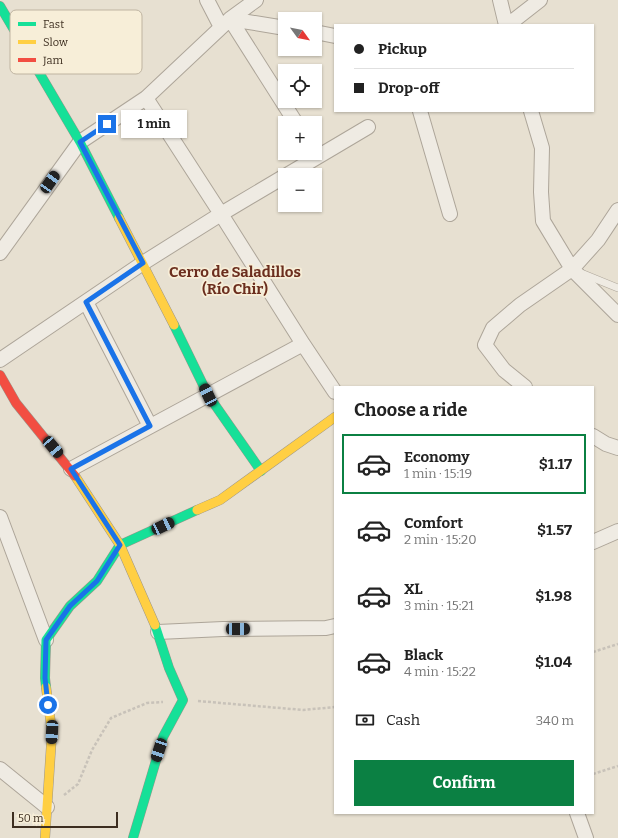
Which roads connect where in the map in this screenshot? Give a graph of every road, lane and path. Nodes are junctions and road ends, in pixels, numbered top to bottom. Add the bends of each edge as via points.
1 (207, 0) edge
2 (256, 0) edge
3 (500, 0) edge
4 (540, 0) edge
5 (0, 6) edge
6 (10, 23) edge
7 (226, 23) junction
8 (507, 24) edge
9 (508, 24) edge
10 (278, 27) edge
11 (322, 33) edge
12 (334, 36) edge
13 (40, 74) edge
14 (146, 98) junction
15 (420, 112) edge
16 (531, 112) edge
17 (291, 116) edge
18 (368, 127) dead end
19 (80, 142) junction
20 (322, 151) edge
21 (308, 160) edge
22 (297, 168) edge
23 (278, 181) edge
24 (618, 210) edge
25 (222, 214) junction
26 (450, 214) dead end
27 (0, 253) edge
28 (143, 263) junction
29 (572, 269) junction
30 (618, 288) edge
31 (86, 302) junction
32 (618, 315) edge
33 (302, 344) junction
34 (0, 360) edge
35 (0, 376) edge
36 (524, 386) edge
37 (334, 391) edge
38 (208, 395) junction
39 (334, 418) edge
40 (150, 426) junction
41 (594, 437) edge
42 (618, 448) edge
43 (71, 469) junction
44 (261, 471) junction
45 (0, 517) edge
46 (618, 531) edge
47 (594, 542) edge
48 (120, 545) junction
49 (334, 626) edge
50 (158, 632) junction
51 (46, 640) junction
52 (618, 644) edge
53 (594, 652) edge
54 (618, 766) edge
55 (0, 769) edge
56 (594, 774) edge
57 (47, 807) junction
58 (576, 814) edge
59 (45, 838) edge
60 (133, 838) edge
61 (586, 838) edge

1 - 7 street
2 - 7 street
3 - 8 street
4 - 9 street
5 - 6 street
7 - 10 street
7 - 14 street
7 - 17 street
11 - 12 street
13 - 19 street
14 - 19 street
14 - 25 street
15 - 26 street
16 - 29 street via 542,148 542,221
18 - 20 street
19 - 27 street
19 - 28 street
21 - 22 street
23 - 25 street
24 - 29 street via 598,240
25 - 28 street
25 - 33 street
28 - 31 street
28 - 38 street
29 - 30 lane
29 - 32 street
29 - 36 street via 515,309 494,328 485,345 504,370
31 - 34 street
31 - 40 street
33 - 37 street
33 - 38 street
35 - 43 street via 16,403
38 - 40 street
38 - 44 street
39 - 44 street
40 - 43 street
41 - 42 street
43 - 48 street
44 - 48 street via 220,500
45 - 51 street
46 - 47 street
48 - 50 street
48 - 51 street via 97,581 70,606
49 - 50 street
50 - 60 street via 169,668 183,700 164,736
51 - 57 street via 45,678 52,732
52 - 53 path
54 - 56 path
55 - 57 street
57 - 59 street
58 - 61 street

